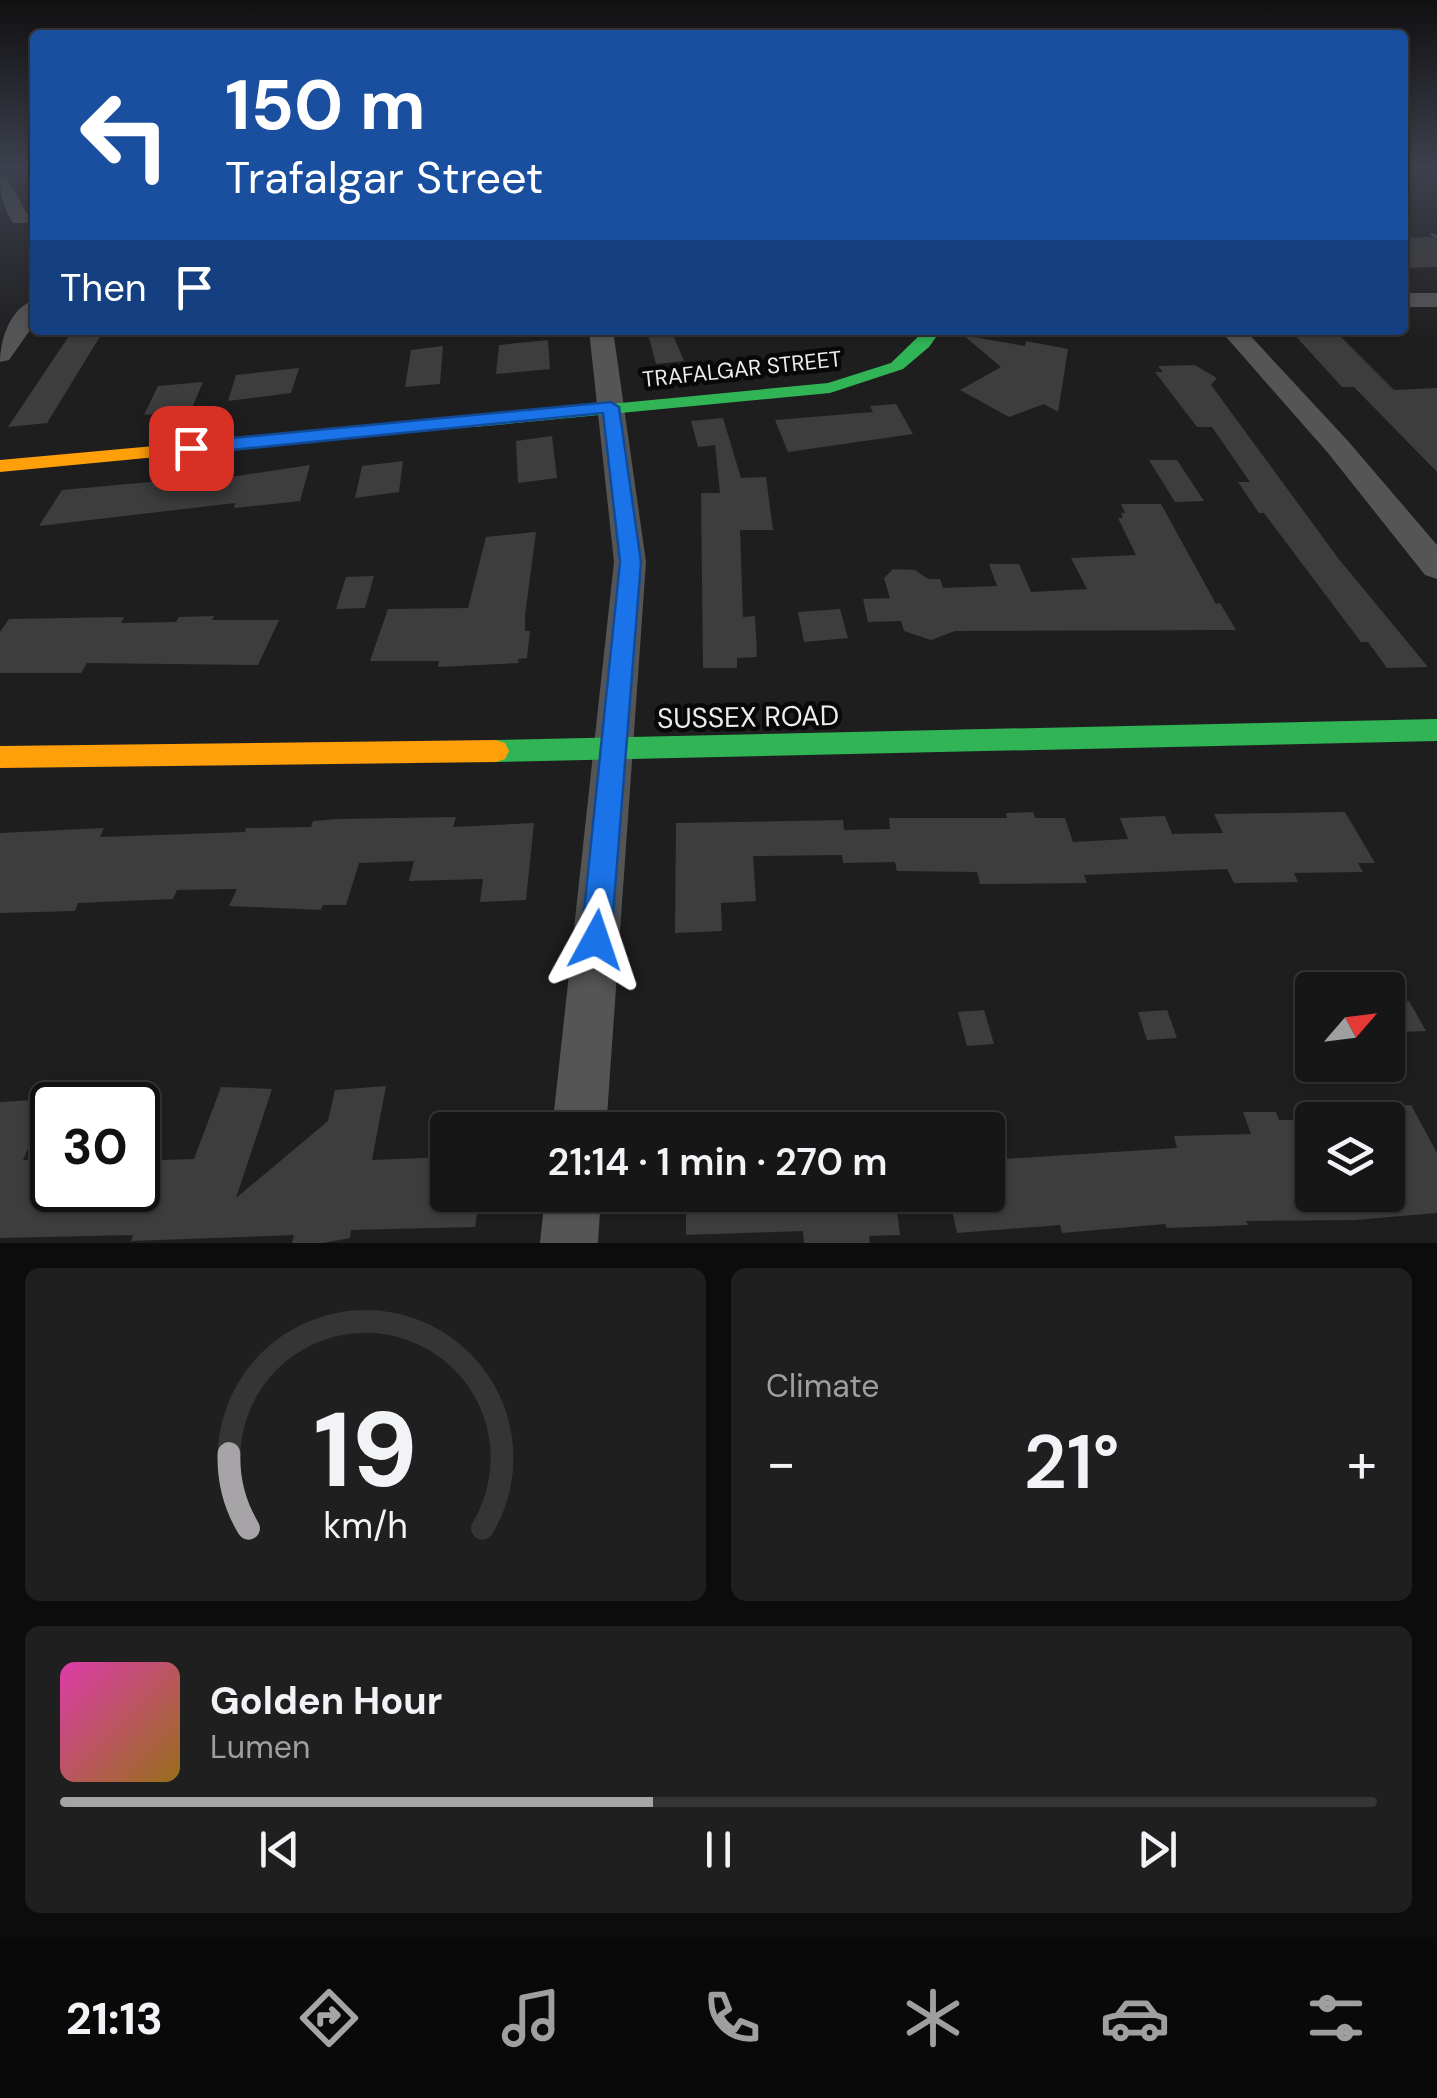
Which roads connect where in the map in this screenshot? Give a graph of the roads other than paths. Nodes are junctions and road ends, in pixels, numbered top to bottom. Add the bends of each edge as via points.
1 (1408, 300) edge
2 (1437, 300) edge
3 (30, 313) edge
4 (602, 335) edge
5 (929, 335) edge
6 (1237, 335) edge
7 (0, 355) edge
8 (611, 407) junction
9 (0, 466) edge
10 (1437, 567) edge
11 (1437, 730) edge
12 (613, 750) junction
13 (0, 758) edge
14 (581, 1112) edge
15 (571, 1212) edge
16 (568, 1243) edge

1 - 2 street
3 - 7 street
4 - 8 street
5 - 8 street, TRAFALGAR STREET via 896,366 842,386
6 - 10 street
8 - 9 street, TRAFALGAR STREET
8 - 12 street via 630,562
11 - 12 street, SUSSEX ROAD
12 - 13 street, SUSSEX ROAD
12 - 14 street
15 - 16 street

